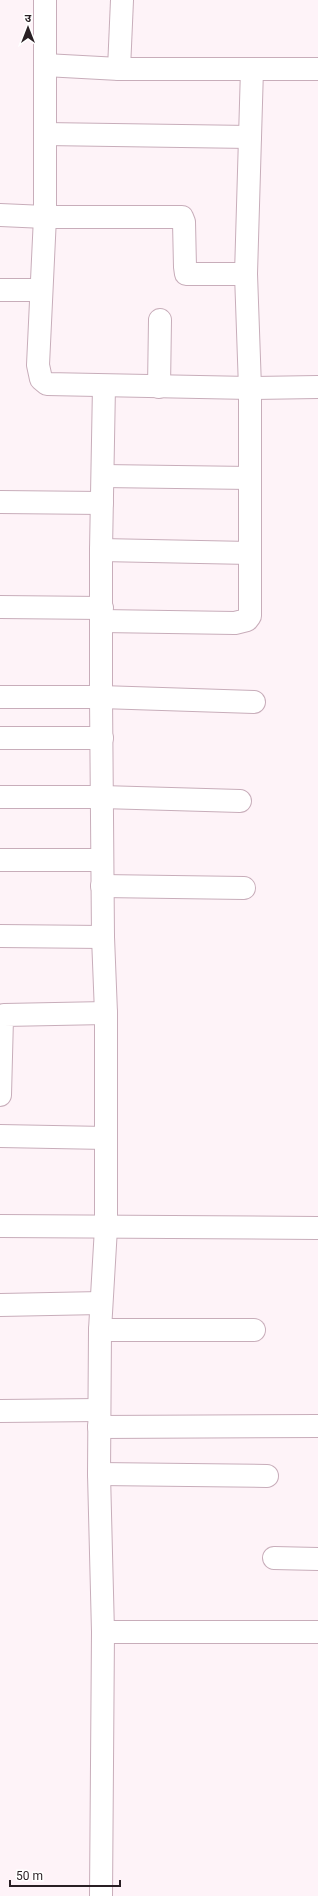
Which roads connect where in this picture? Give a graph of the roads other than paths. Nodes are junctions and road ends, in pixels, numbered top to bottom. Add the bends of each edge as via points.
1 (45, 0) edge
2 (122, 0) edge
3 (44, 65) junction
4 (119, 69) junction
5 (252, 69) junction
6 (318, 69) edge
7 (45, 134) junction
8 (250, 137) junction
9 (0, 215) edge
10 (45, 217) junction
11 (246, 274) junction
12 (0, 290) edge
13 (41, 290) junction
14 (160, 320) dead end
15 (104, 386) junction
16 (159, 387) junction
17 (318, 387) edge
18 (250, 388) junction
19 (103, 476) junction
20 (250, 478) junction
21 (0, 502) edge
22 (102, 503) junction
23 (101, 550) junction
24 (250, 553) junction
25 (0, 607) edge
26 (102, 614) junction
27 (0, 697) edge
28 (101, 697) junction
29 (254, 702) dead end
30 (0, 738) edge
31 (102, 738) junction
32 (0, 797) edge
33 (102, 797) junction
34 (240, 801) dead end
35 (0, 860) edge
36 (102, 860) junction
37 (102, 886) junction
38 (244, 888) dead end
39 (0, 936) edge
40 (103, 937) junction
41 (106, 1013) junction
42 (0, 1094) edge
43 (0, 1136) edge
44 (106, 1138) junction
45 (0, 1226) edge
46 (106, 1228) junction
47 (318, 1228) edge
48 (101, 1303) junction
49 (0, 1304) edge
50 (100, 1330) junction
51 (254, 1330) dead end
52 (0, 1411) edge
53 (99, 1418) junction
54 (318, 1426) edge
55 (99, 1474) junction
56 (267, 1476) dead end
57 (274, 1558) dead end
58 (318, 1559) edge
59 (103, 1632) junction
60 (318, 1632) edge
61 (101, 1896) edge

1 - 3 street
2 - 4 street
3 - 4 street
3 - 7 street
4 - 5 street
5 - 6 street
5 - 8 street
7 - 8 street
7 - 10 street
8 - 11 street
9 - 10 street
10 - 11 street via 183,218 186,274
10 - 13 street
11 - 18 street
12 - 13 street
13 - 15 street via 38,365 41,379 48,384
14 - 16 street
15 - 16 street
15 - 19 street
16 - 18 street
17 - 18 street
18 - 20 street
19 - 20 street
19 - 22 street
20 - 24 street
21 - 22 street
22 - 23 street
23 - 24 street
23 - 26 street
24 - 26 street via 250,614 249,618 240,623
25 - 26 street
26 - 28 street
27 - 28 street
28 - 29 street
28 - 31 street
30 - 31 street
31 - 33 street
32 - 33 street
33 - 34 street
33 - 36 street
35 - 36 street
36 - 37 street
37 - 38 street
37 - 40 street
39 - 40 street
40 - 41 street
41 - 42 street via 4,1015
41 - 44 street
43 - 44 street
44 - 46 street
45 - 46 street
46 - 47 street
46 - 48 street
48 - 49 street
48 - 50 street
50 - 51 street
50 - 53 street
52 - 53 street
53 - 54 street
53 - 55 street
55 - 56 street
55 - 59 street
57 - 58 street
59 - 60 street
59 - 61 street

